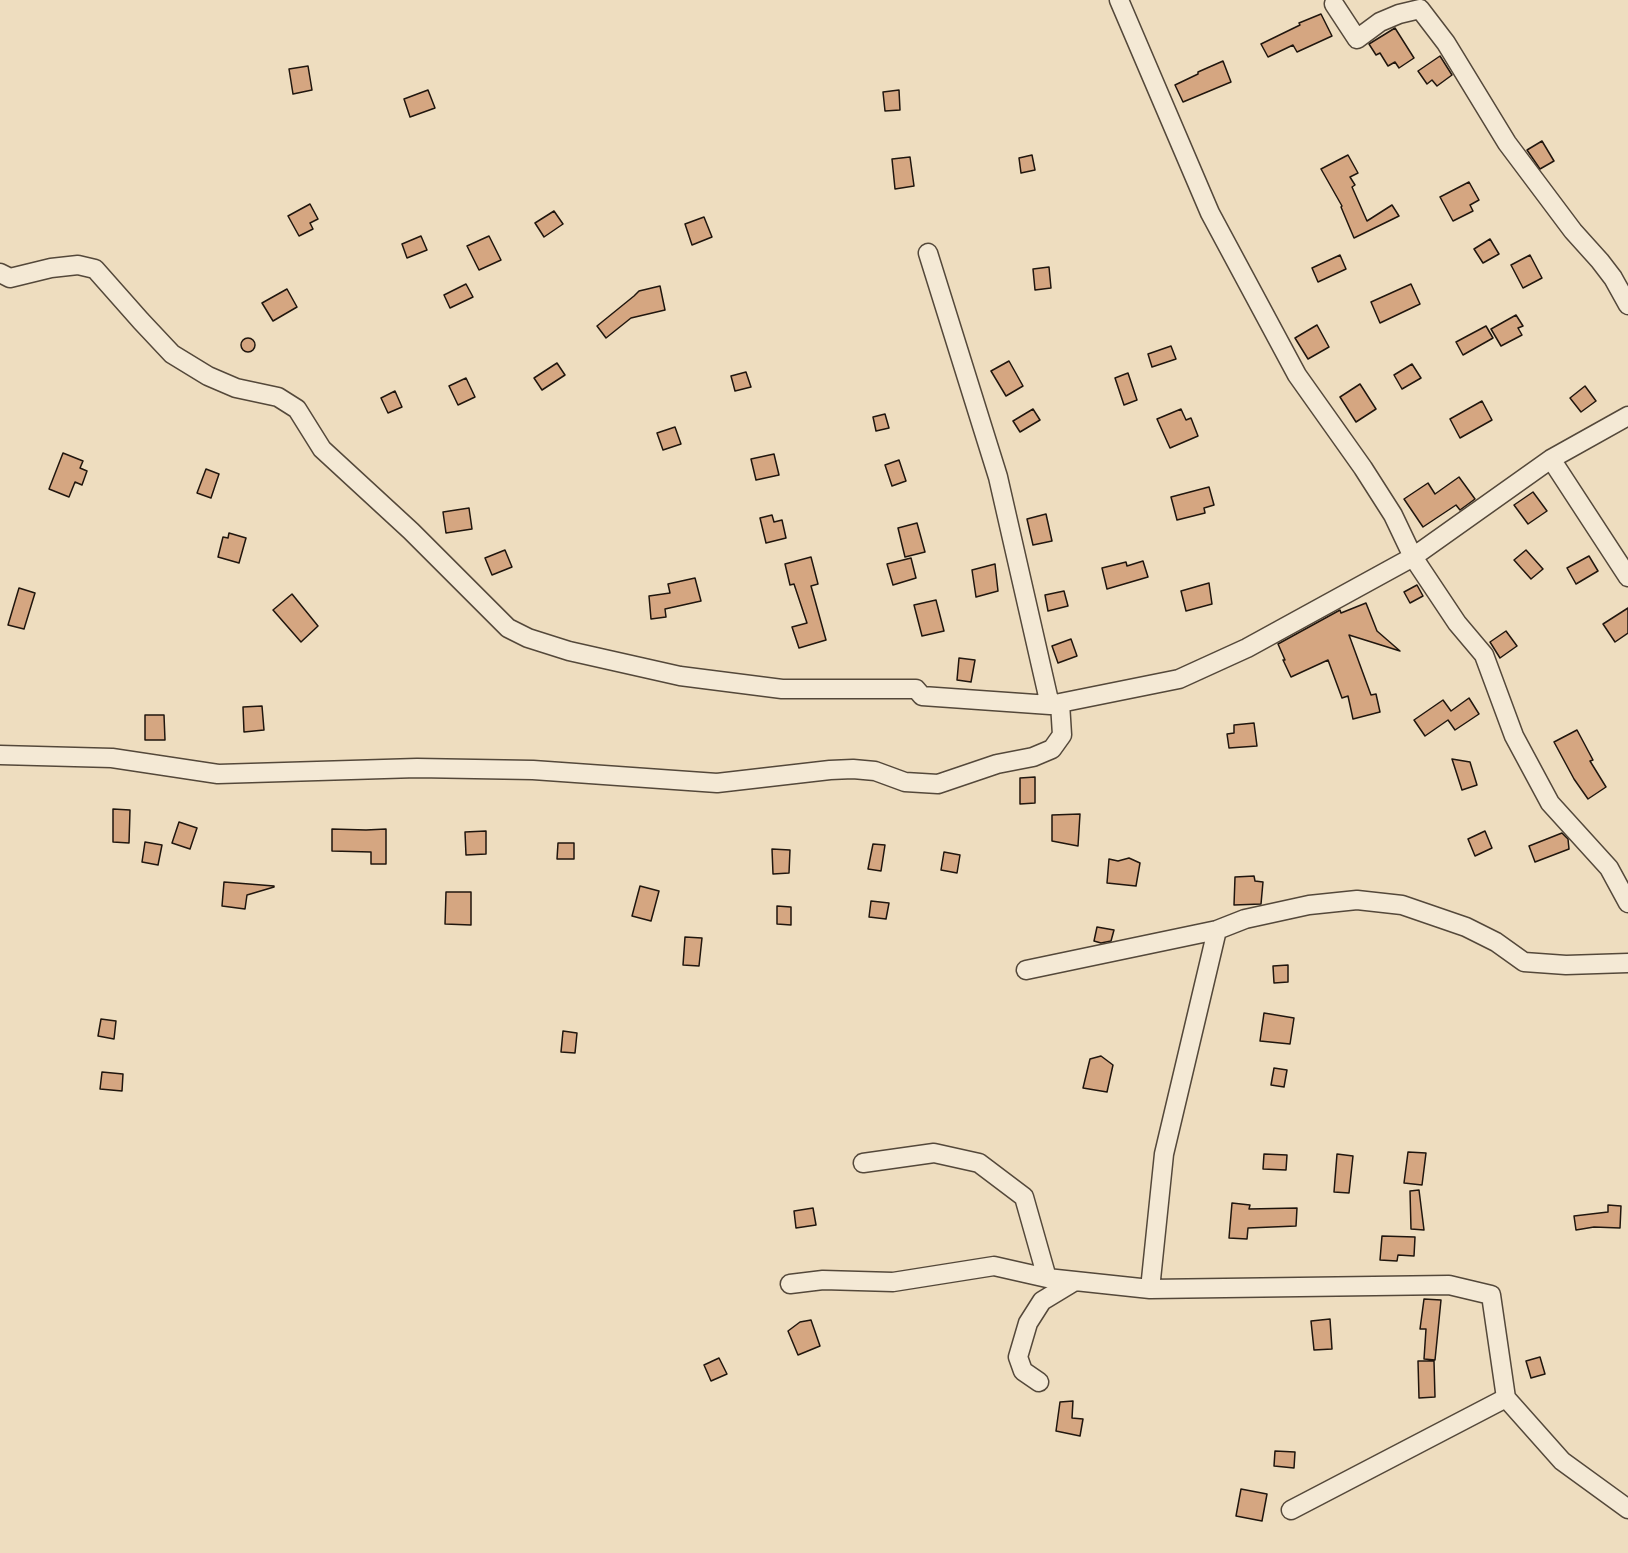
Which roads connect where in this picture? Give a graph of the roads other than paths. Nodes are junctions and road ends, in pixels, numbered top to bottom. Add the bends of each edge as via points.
1 (1119, 0) edge
2 (1334, 4) dead end
3 (928, 253) dead end
4 (0, 273) edge
5 (1628, 305) edge
6 (1628, 416) edge
7 (1551, 459) junction
8 (1413, 557) junction
9 (1628, 577) edge
10 (1055, 704) junction
11 (0, 755) edge
12 (1628, 903) edge
13 (1217, 930) junction
14 (1628, 963) edge
15 (1026, 970) dead end
16 (863, 1163) dead end
17 (1047, 1278) junction
18 (1075, 1281) junction
19 (790, 1284) dead end
20 (1150, 1289) junction
21 (1039, 1382) dead end
22 (1506, 1398) junction
23 (1628, 1509) edge
24 (1291, 1510) dead end

1 - 8 street via 1210,213 1297,375 1393,515
2 - 5 street via 1358,39 1380,22 1420,9 1446,43 1507,144 1613,278
3 - 10 street via 998,477
4 - 10 street via 10,278 78,265 95,269 172,354 208,376 236,388 278,397 297,409 322,449 508,628 528,638 680,676 782,689 915,689 922,696
6 - 7 street
7 - 8 street
7 - 9 street
8 - 10 street via 1247,648 1179,679
8 - 12 street via 1457,623 1484,655 1514,736 1550,803 1608,868
10 - 11 street via 1062,735 1052,749 938,784 905,782 875,771 853,769 717,783 533,770 417,768 218,774 112,758
13 - 14 street via 1266,914 1357,900 1402,905 1466,927 1524,962
13 - 15 street
13 - 20 street via 1164,1154
16 - 17 street via 934,1153 979,1163 1023,1197
17 - 18 street
17 - 19 street via 994,1266 893,1282 823,1280
18 - 20 street
18 - 21 street via 1042,1301 1028,1323 1018,1357 1023,1371
20 - 22 street via 1449,1285 1491,1295
22 - 23 street via 1562,1461
22 - 24 street

